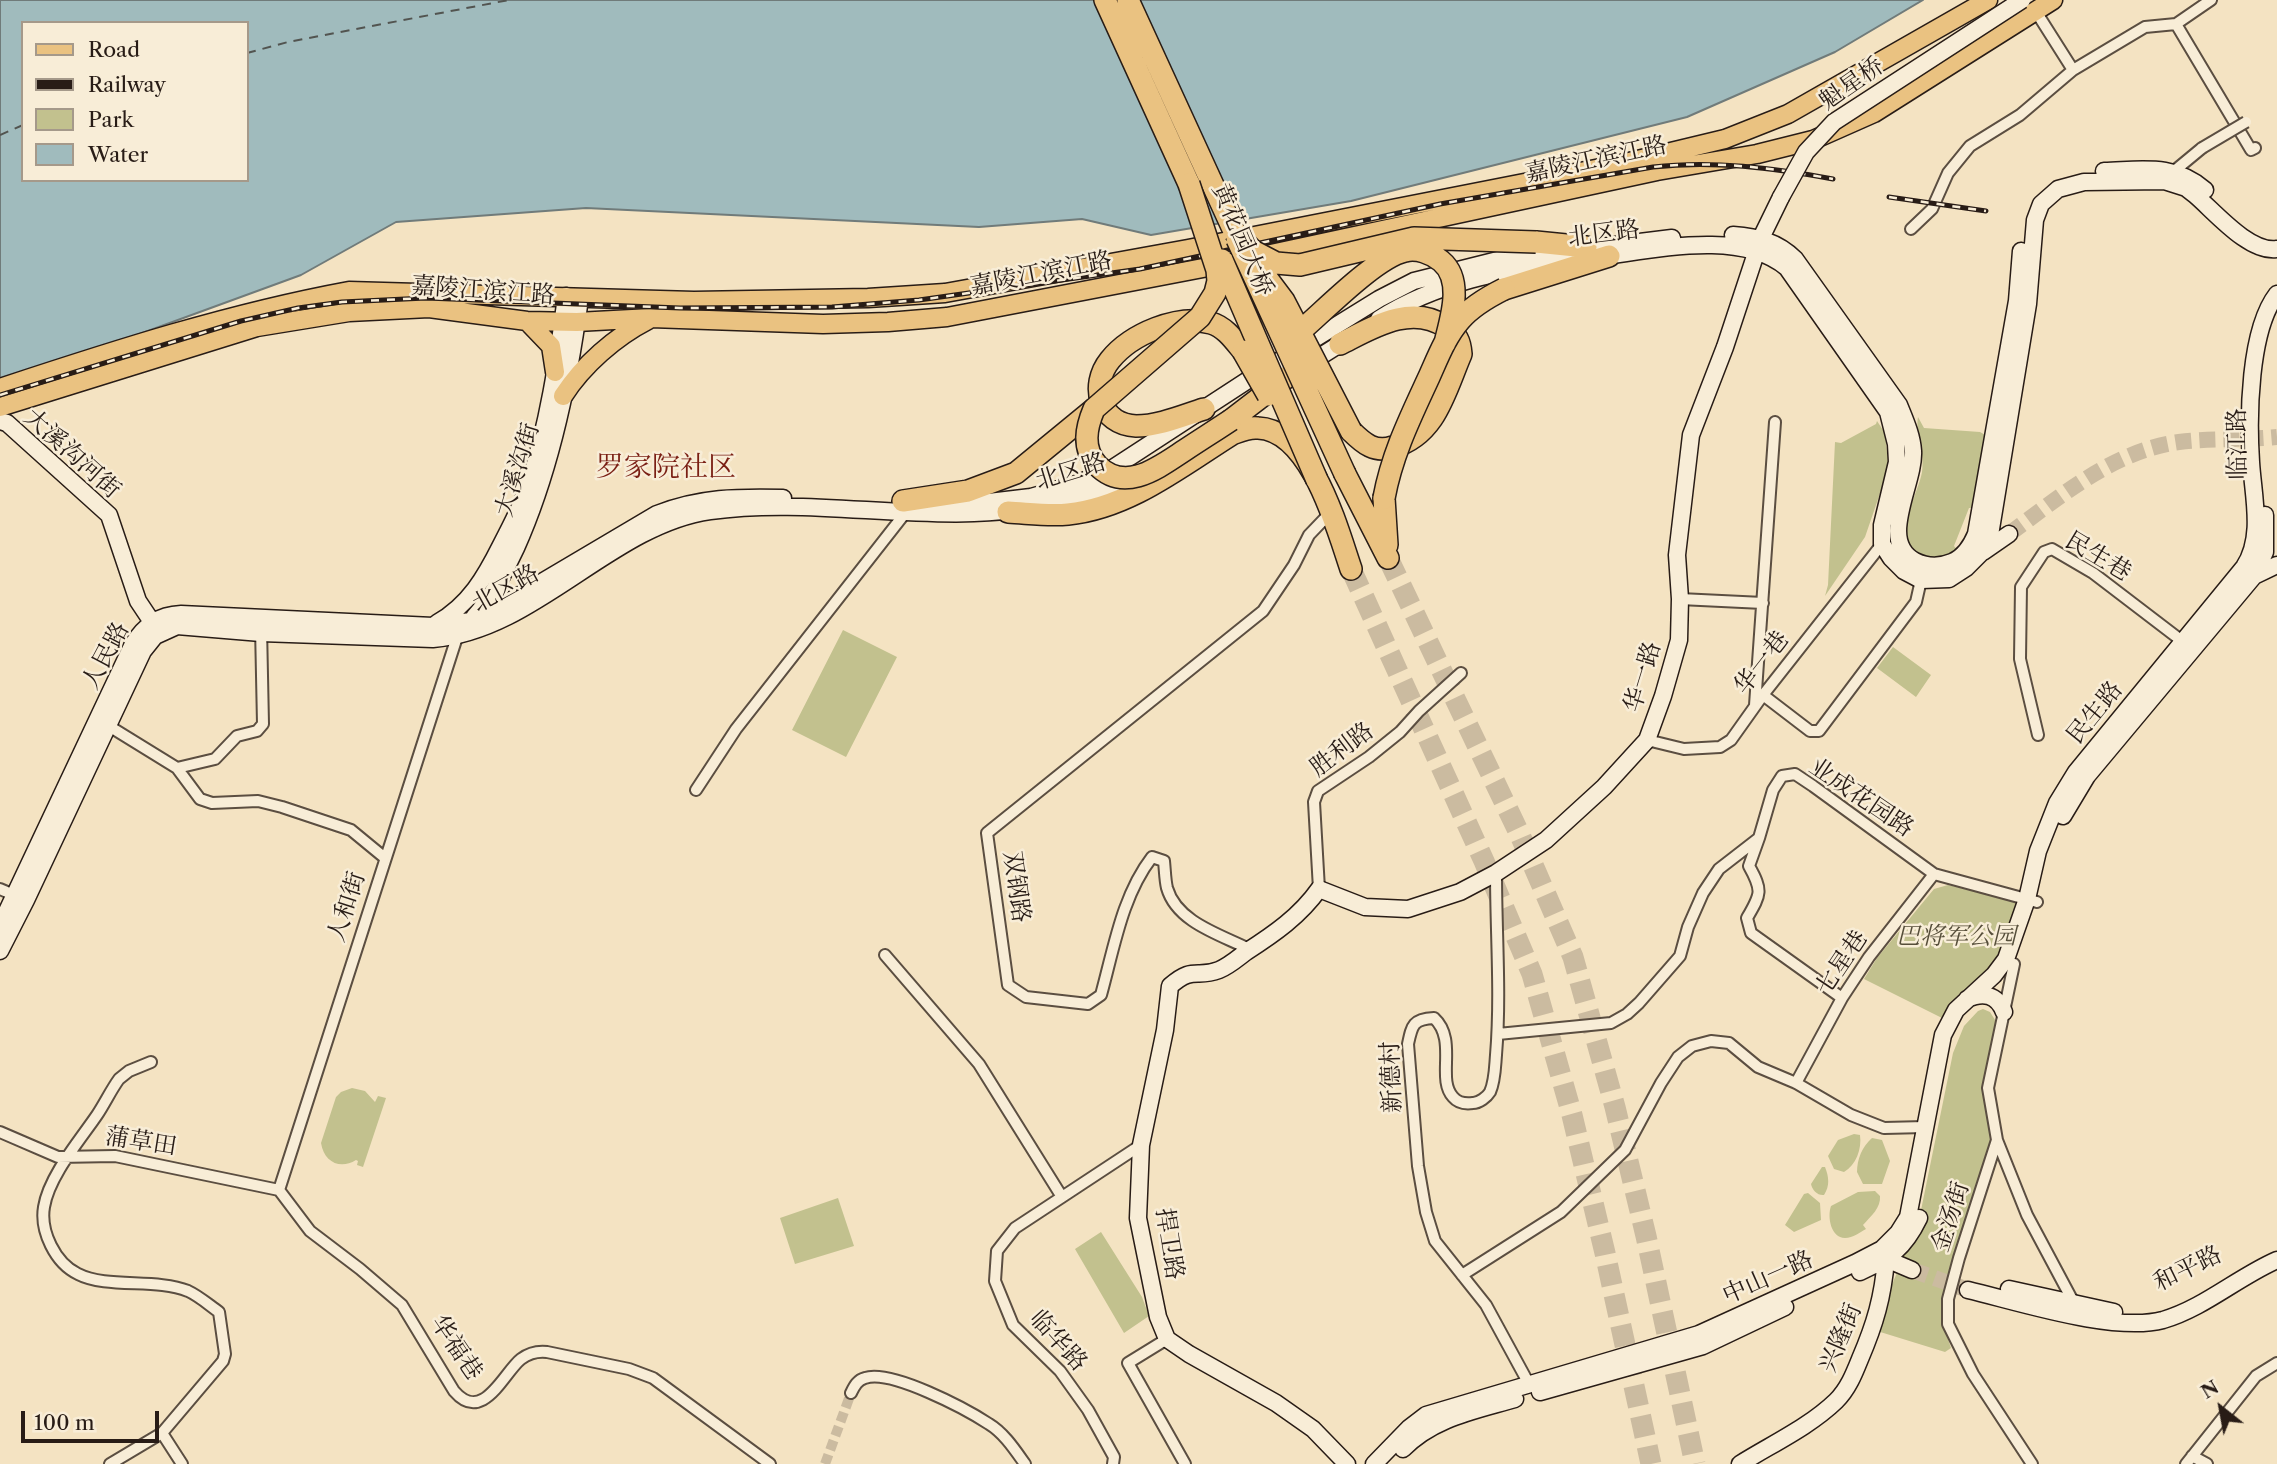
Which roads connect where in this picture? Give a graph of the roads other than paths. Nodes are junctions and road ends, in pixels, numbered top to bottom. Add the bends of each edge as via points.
1 (1105, 0) edge
2 (1128, 0) edge
3 (1988, 0) edge
4 (2053, 0) edge
5 (2211, 0) edge
6 (2029, 5) edge
7 (2176, 24) junction
8 (2073, 70) junction
9 (2246, 122) dead end
10 (2255, 148) dead end
11 (2173, 172) junction
12 (1189, 184) junction
13 (1911, 229) dead end
14 (1234, 231) junction
15 (2277, 239) edge
16 (1759, 244) junction
17 (1587, 247) junction
18 (2277, 249) edge
19 (1609, 256) junction
20 (1453, 270) junction
21 (1439, 290) junction
22 (2277, 294) edge
23 (573, 297) junction
24 (2277, 311) edge
25 (651, 318) junction
26 (527, 321) junction
27 (570, 321) junction
28 (1445, 343) junction
29 (1340, 344) junction
30 (555, 372) junction
31 (1287, 377) junction
32 (1248, 380) junction
33 (0, 388) edge
34 (563, 396) junction
35 (0, 407) edge
36 (1094, 409) junction
37 (1204, 409) junction
38 (0, 421) edge
39 (1775, 422) dead end
40 (1301, 455) junction
41 (1317, 480) junction
42 (904, 506) junction
43 (1329, 508) junction
44 (1008, 512) junction
45 (2256, 518) junction
46 (2009, 534) tunnel mouth
47 (1983, 535) junction
48 (1882, 544) junction
49 (2271, 544) edge
50 (1981, 553) junction
51 (491, 565) junction
52 (2277, 565) edge
53 (1351, 569) tunnel mouth
54 (2254, 576) junction
55 (1921, 580) junction
56 (1680, 599) junction
57 (1763, 603) junction
58 (485, 611) junction
59 (517, 611) junction
60 (471, 621) junction
61 (152, 622) junction
62 (261, 626) junction
63 (433, 626) junction
64 (168, 628) junction
65 (457, 637) junction
66 (2182, 641) junction
67 (1461, 673) dead end
68 (1763, 695) junction
69 (1755, 705) junction
70 (104, 723) junction
71 (2038, 735) dead end
72 (1647, 740) junction
73 (177, 768) junction
74 (696, 790) dead end
75 (1759, 838) junction
76 (385, 858) junction
77 (1496, 873) junction
78 (1934, 874) junction
79 (1319, 889) junction
80 (14, 895) edge
81 (2032, 901) junction
82 (0, 926) edge
83 (1251, 950) junction
84 (0, 951) edge
85 (886, 955) dead end
86 (2010, 962) junction
87 (1985, 995) junction
88 (1842, 998) junction
89 (1970, 1002) junction
90 (2003, 1017) junction
91 (1498, 1034) junction
92 (151, 1062) dead end
93 (1796, 1083) junction
94 (1925, 1127) junction
95 (0, 1132) edge
96 (1997, 1140) junction
97 (1142, 1145) junction
98 (68, 1157) junction
99 (279, 1190) junction
100 (1062, 1197) junction
101 (2277, 1250) edge
102 (1888, 1254) junction
103 (2277, 1260) edge
104 (1914, 1265) tunnel mouth
105 (1462, 1275) junction
106 (1969, 1285) tunnel mouth
107 (2077, 1310) junction
108 (1167, 1339) junction
109 (2277, 1363) edge
110 (1529, 1384) junction
111 (851, 1393) tunnel mouth
112 (162, 1433) junction
113 (2189, 1460) edge
114 (110, 1464) edge
115 (182, 1464) edge
116 (770, 1464) edge
117 (1025, 1464) edge
118 (1113, 1464) edge
119 (1185, 1464) edge
120 (1347, 1464) edge
121 (1374, 1464) edge
122 (1390, 1464) edge
123 (1740, 1464) edge
124 (2032, 1464) edge
125 (2207, 1464) edge

1 - 12 highway, 黄花园大桥
2 - 14 highway, 黄花园大桥
3 - 23 main road, 嘉陵江滨江路 via 1788,114 1725,139 1621,164 945,293 708,301
4 - 6 main road, 嘉陵江滨江路
5 - 7 street
6 - 8 street
6 - 16 main road, 魁星桥, bridge via 1834,122 1806,152
6 - 25 main road, 嘉陵江滨江路 via 1874,113 1813,140 1757,154 1657,171 1191,272 947,317 823,324
7 - 8 street via 2145,27
7 - 10 street via 2251,150
8 - 13 street via 2020,115 1970,146 1948,173 1933,209
9 - 11 street, bridge
11 - 15 main road via 2192,180 2255,233
11 - 47 main road, 北区路 via 2072,173 2048,183 2032,199 2024,229
12 - 36 highway, bridge via 1217,270 1215,293 1200,317
12 - 41 highway, 黄花园大桥, bridge
14 - 17 highway, bridge via 1253,251 1276,262 1300,265 1414,238
14 - 28 highway, 黄花园大桥, bridge via 1388,558 1384,498 1390,467
14 - 29 highway, bridge via 1284,301 1351,430 1365,445 1383,450 1408,443 1424,431 1461,354 1455,334 1428,318 1400,317
16 - 17 main road, 北区路 via 1708,234
16 - 19 main road, 北区路
16 - 47 main road, 北区路 via 1785,249 1800,264 1899,405 1913,450 1897,533 1908,558 1929,566 1943,565 1955,561
16 - 48 main road, 北区路 via 1793,275 1888,412 1897,461
16 - 56 main road, 华一路 via 1692,435 1677,555
17 - 20 main road, 北区路
18 - 47 main road, 北区路 via 2250,242 2186,188 2164,181 2075,183 2045,199 2035,220 2028,304
19 - 21 main road, 北区路 via 1506,270
19 - 28 highway, bridge via 1504,289 1479,302
20 - 21 main road via 1465,277
20 - 32 main road, 北区路 via 1396,289
21 - 29 main road, 北区路
22 - 45 main road, 临江路 via 2262,324 2250,406
23 - 27 main road, 大溪沟街
23 - 33 main road, 嘉陵江滨江路 via 349,291 138,342
24 - 49 main road, 临江路 via 2267,343 2259,407 2259,460
25 - 27 main road, 嘉陵江滨江路
25 - 34 main road via 593,361
26 - 27 main road, 嘉陵江滨江路
26 - 30 main road via 551,346
26 - 35 main road, 嘉陵江滨江路 via 429,308 349,312 257,327
27 - 30 main road, 大溪沟街
27 - 34 main road, 大溪沟街
28 - 32 highway, bridge via 1453,310 1451,275 1444,263 1422,251 1405,251 1372,269
29 - 31 main road, 北区路
30 - 51 main road, 大溪沟街 via 528,486
31 - 36 highway, bridge via 1231,420 1135,478 1106,472 1092,458 1087,430
31 - 44 main road, 北区路 via 1125,479 1065,500
32 - 37 main road, 北区路
34 - 58 main road, 大溪沟街 via 531,515
36 - 42 highway via 1024,468 983,486
37 - 40 highway, bridge via 1135,426 1118,421 1106,412 1098,396 1101,375 1110,360 1134,339 1157,328 1192,321 1213,324 1243,351
37 - 42 main road, 北区路 via 1112,468 1057,491 989,502
38 - 61 main road, 大溪沟河街 via 109,515 138,601
39 - 57 street
40 - 41 highway, bridge
40 - 44 highway via 1283,436 1245,429 1147,488 1097,509 1050,515
41 - 43 highway, 黄花园大桥
42 - 44 main road, 北区路 via 968,514
42 - 58 main road, 北区路 via 737,497 684,504 633,526
42 - 59 main road, 北区路 via 711,511 687,516 640,537
42 - 74 street via 736,729
43 - 53 highway, 黄花园大桥
43 - 83 street, 双钢路 via 1263,611 987,833 1008,985 1026,997 1088,1004 1101,995 1126,905 1152,857 1164,861 1168,890 1184,916
45 - 49 main road
45 - 66 main road, 民生路 via 2248,560
46 - 50 main road
47 - 50 main road, 北区路
48 - 55 main road via 1904,571
48 - 68 street, 华一巷
49 - 54 main road, 临江路
50 - 55 main road, 北区路 via 1949,579
51 - 58 main road via 482,597
51 - 63 main road, 大溪沟街 via 464,604
52 - 54 main road, 民生路
54 - 81 main road, 民生路 via 2087,776 2066,809
55 - 68 street via 1916,602 1819,731 1810,731
56 - 57 street
56 - 72 main road, 华一路 via 1679,640
57 - 69 street
58 - 59 main road via 497,616
58 - 60 main road, 大溪沟街
59 - 65 main road, 北区路
60 - 63 main road, 人民路
60 - 65 main road, 大溪沟街
61 - 62 main road, 人民路 via 181,614
61 - 64 main road
61 - 70 main road, 人民路 via 133,644
62 - 63 main road, 人民路
62 - 64 main road, 人民路
62 - 65 main road, 人民路
62 - 73 street via 263,724 257,731 237,736 215,759
64 - 70 main road, 人民路 via 143,651
65 - 76 street, 人和街
66 - 71 street, 民生巷 via 2093,573 2052,548 2043,552 2021,587 2020,659
66 - 81 main road, 民生路 via 2076,772 2057,803 2038,851
67 - 79 street, 胜利路 via 1400,732 1318,791 1314,802
68 - 69 street, 华一巷
69 - 72 street, 华一巷 via 1731,740 1720,747 1684,749
70 - 73 street
70 - 80 main road, 人民路
72 - 77 main road, 华一路 via 1546,840
73 - 76 street via 195,795 206,802 282,807 351,830
75 - 78 street, 业成花园路 via 1773,790 1782,776 1795,774
75 - 88 street, 业成花园路 via 1749,866 1759,885 1759,897 1747,918 1751,933
75 - 91 street via 1719,869 1703,893 1680,956 1628,1014 1611,1023
76 - 99 street, 人和街
77 - 79 main road, 华一路 via 1442,900 1408,909 1365,907
77 - 91 street, 新德村
78 - 81 street, 业成花园路
78 - 88 street, 七星巷
79 - 83 main road, 捍卫路 via 1307,906
80 - 82 main road, 人民路
80 - 84 main road, 人民路
81 - 86 main road, 民生路
83 - 97 main road, 捍卫路 via 1218,971 1184,973 1170,986
85 - 100 street via 979,1064
86 - 87 main road via 2008,974
86 - 89 main road, 中山一路
86 - 90 street, 金汤街
87 - 89 main road
87 - 90 main road via 1995,998
88 - 93 street, 七星巷
89 - 90 main road via 1992,1005
89 - 94 main road, 中山一路 via 1948,1021 1942,1035
89 - 102 main road, 中山一路 via 1950,1036 1919,1218 1909,1238
90 - 96 street, 金汤街 via 1988,1088
91 - 105 street, 新德村 via 1489,1094 1476,1103 1464,1104 1448,1089 1446,1036 1434,1017 1422,1018 1411,1027 1408,1044 1426,1212 1435,1241
92 - 98 street via 119,1079
93 - 94 street via 1884,1128
93 - 105 street via 1758,1066 1729,1044 1711,1041 1692,1046 1678,1057 1625,1150 1561,1212
94 - 102 main road, 中山一路 via 1908,1217
95 - 98 street, 蒲草田 via 49,1155
96 - 107 street via 2027,1215
96 - 124 street, 金汤街 via 1948,1299 1948,1324 1973,1374
97 - 100 street, 临华路
97 - 108 main road, 捍卫路 via 1138,1218 1158,1317
98 - 99 street, 蒲草田 via 115,1156
98 - 112 street via 44,1207 45,1234 59,1258 78,1274 189,1291 219,1312 223,1361
99 - 116 street, 华福巷 via 310,1231 402,1305 454,1391 463,1398 475,1401 491,1395 518,1362 534,1352 629,1369 664,1385
100 - 118 street, 临华路 via 1015,1228 998,1251 995,1281 1013,1325 1060,1371 1088,1410 1114,1457
101 - 107 main road, 和平路 via 2158,1310
102 - 104 main road
102 - 110 main road, 中山一路 via 1855,1263 1699,1334
102 - 122 main road, 中山一路 via 1703,1346 1433,1425
102 - 123 main road, 兴隆街 via 1876,1321 1850,1383 1823,1412
103 - 107 main road, 和平路 via 2162,1320 2118,1323
105 - 110 street, 新德村 via 1486,1305
106 - 107 main road, 和平路
108 - 119 street, 临华路 via 1128,1363
108 - 120 main road via 1276,1403 1313,1429
109 - 113 street via 2256,1376
110 - 121 main road, 中山一路 via 1426,1415
111 - 117 street via 866,1377 895,1380 934,1394 991,1425
112 - 114 street
112 - 115 street
113 - 125 street

